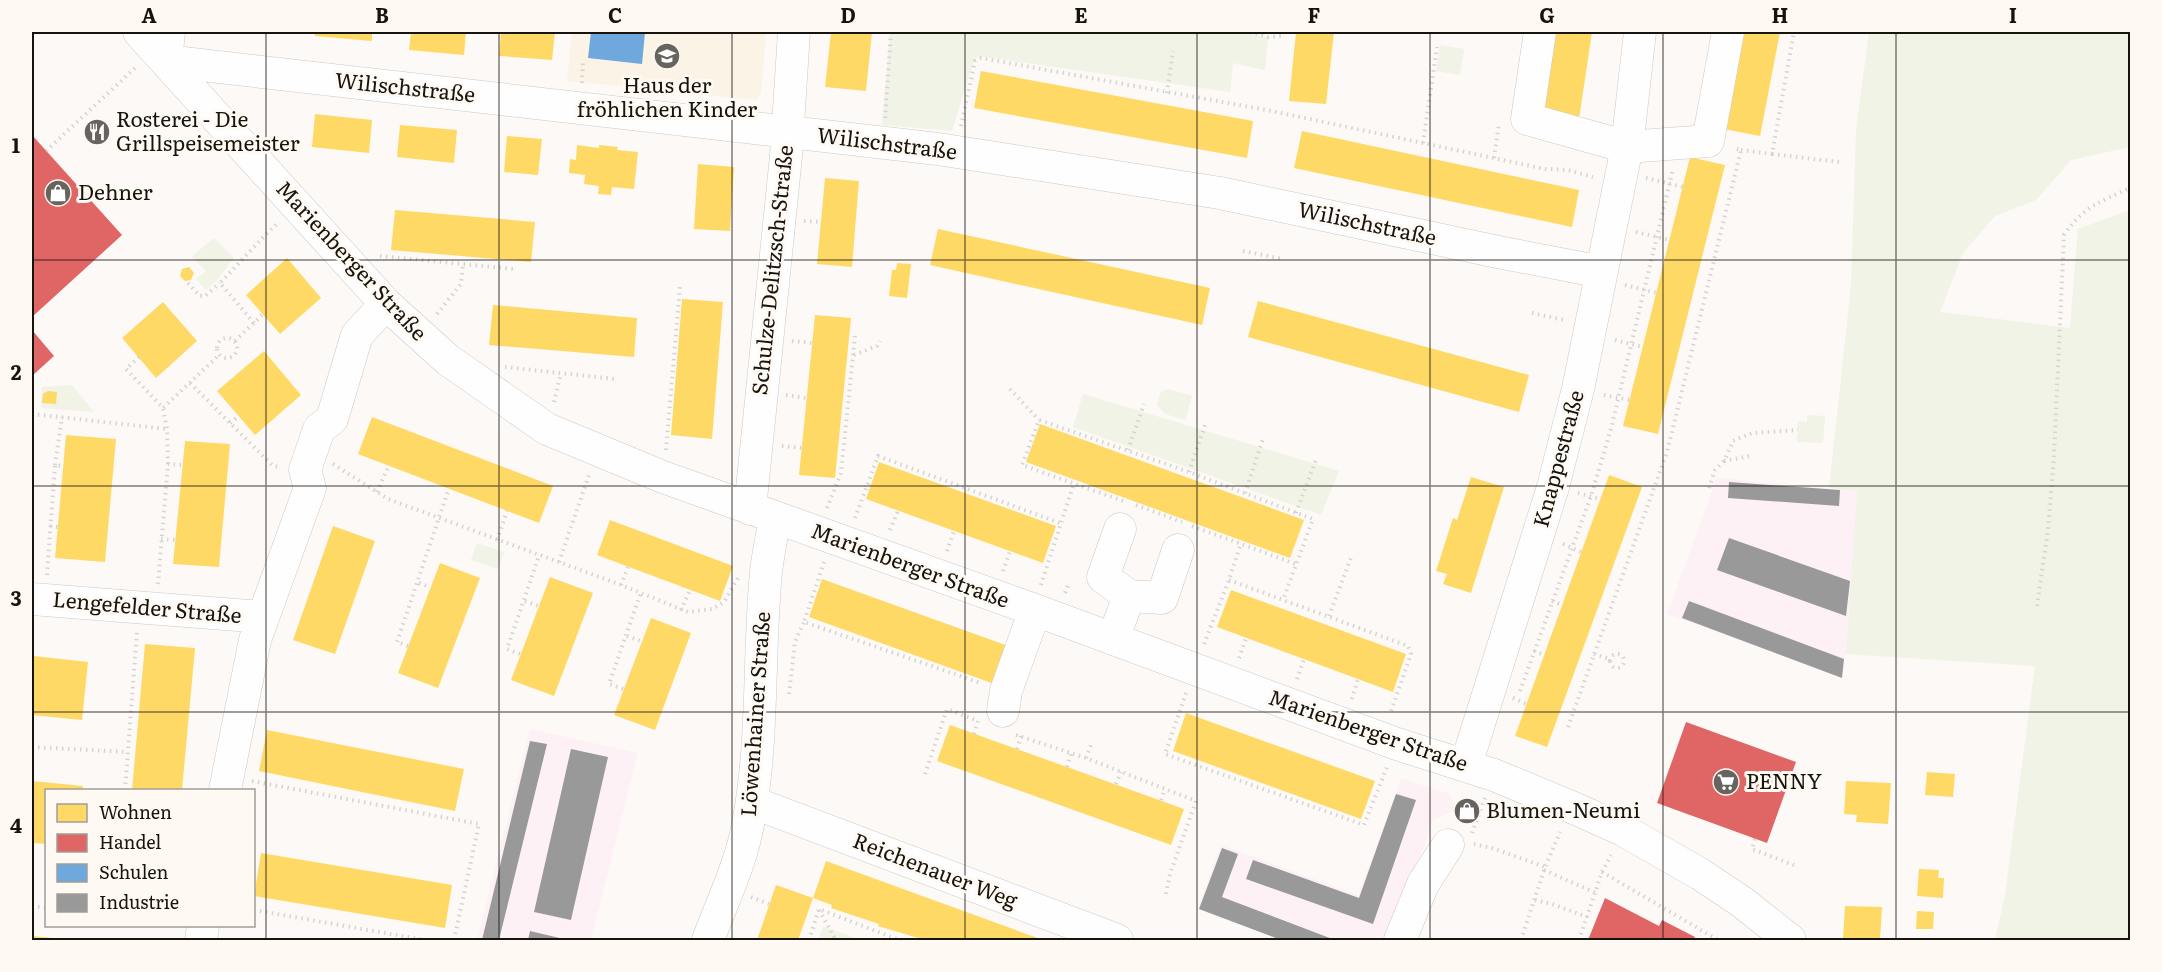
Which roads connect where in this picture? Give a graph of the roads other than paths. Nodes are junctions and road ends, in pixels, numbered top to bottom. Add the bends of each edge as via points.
1 (139, 32) edge
2 (794, 32) edge
3 (1540, 32) edge
4 (1640, 32) edge
5 (1728, 32) edge
6 (167, 46) edge
7 (786, 131) junction
8 (1627, 147) junction
9 (1602, 272) junction
10 (386, 304) junction
11 (332, 419) junction
12 (310, 488) junction
13 (763, 513) junction
14 (1120, 529) dead end
15 (1178, 550) dead end
16 (1129, 596) junction
17 (38, 599) edge
18 (1037, 600) junction
19 (263, 617) junction
20 (1113, 639) junction
21 (997, 716) road end
22 (1480, 770) junction
23 (226, 783) edge
24 (752, 802) junction
25 (1448, 845) dead end
26 (708, 940) edge
27 (1117, 940) edge
28 (1400, 940) edge
29 (1790, 940) edge

1 - 6 street, Marienberger Straße
2 - 7 street, Schulze-Delitzsch-Straße
3 - 8 street via 1527,119
4 - 8 street, Knappestraße
5 - 8 street via 1694,142
6 - 7 street, Wilischstraße
6 - 10 street, Marienberger Straße
7 - 9 street, Wilischstraße via 956,152 1220,193
7 - 13 street, Schulze-Delitzsch-Straße
8 - 9 street, Knappestraße
9 - 22 street, Knappestraße via 1578,389
10 - 11 street via 357,335
10 - 13 street, Marienberger Straße via 448,360 547,429
11 - 12 street via 319,429 305,470
11 - 12 street via 338,436 330,462 324,477
12 - 19 street
13 - 18 street, Marienberger Straße
13 - 24 street, Löwenhainer Straße via 766,571
14 - 16 street via 1103,577
15 - 16 street via 1162,598
16 - 20 street
17 - 19 street, Lengefelder Straße
18 - 20 street, Marienberger Straße
18 - 21 street
19 - 23 street
20 - 22 street, Marienberger Straße via 1392,732
22 - 29 street, Marienberger Straße via 1595,817 1658,848 1742,902
24 - 26 street, Löwenhainer Straße via 739,859
24 - 27 street, Reichenauer Weg
25 - 28 street via 1423,884

